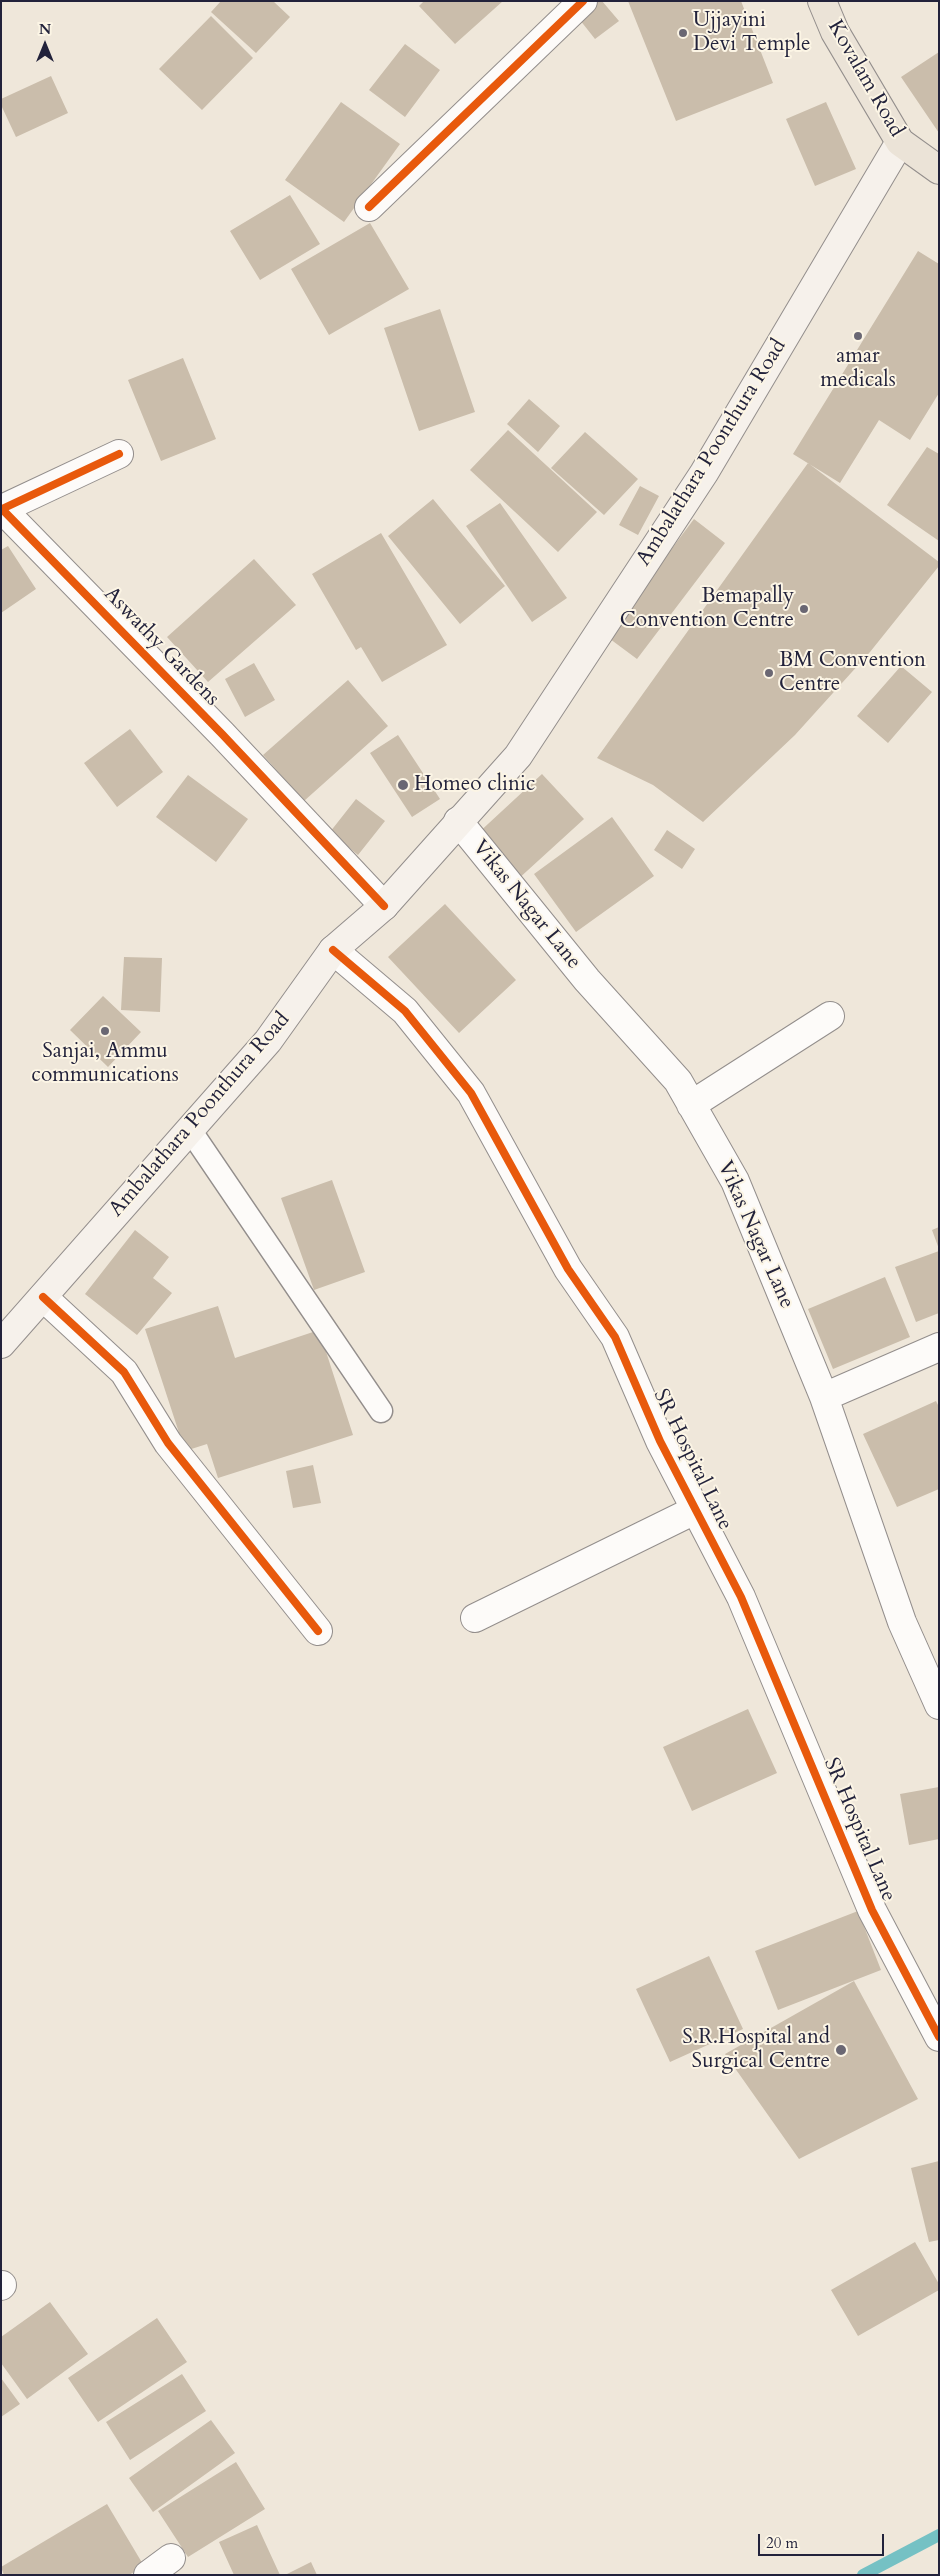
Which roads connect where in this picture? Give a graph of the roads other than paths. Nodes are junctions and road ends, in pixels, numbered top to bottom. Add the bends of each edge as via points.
1 (584, 1) edge
2 (822, 1) edge
3 (900, 142) junction
4 (939, 170) edge
5 (369, 207) dead end
6 (119, 454) dead end
7 (1, 509) edge
8 (458, 821) junction
9 (384, 906) junction
10 (333, 950) junction
11 (830, 1016) dead end
12 (691, 1105) junction
13 (190, 1130) junction
14 (43, 1297) junction
15 (1, 1344) edge
16 (939, 1347) edge
17 (824, 1398) junction
18 (381, 1411) dead end
19 (695, 1510) junction
20 (475, 1618) dead end
21 (318, 1631) dead end
22 (939, 1705) edge
23 (939, 2037) edge
24 (171, 2558) dead end
25 (148, 2575) edge

1 - 5 street
2 - 3 main road, Kovalam Road via 835,32
3 - 4 main road, Kovalam Road
3 - 8 main road, Ambalathara Poonthura Road via 704,473 518,756
6 - 7 street, Aswathy Gardens
7 - 9 street, Aswathy Gardens via 222,734
8 - 9 main road, Ambalathara Poonthura Road
8 - 12 street, Vikas Nagar Lane via 588,980 678,1081
9 - 10 main road, Ambalathara Poonthura Road
10 - 13 main road, Ambalathara Poonthura Road via 268,1041
10 - 19 street, SR Hospital Lane via 405,1011 471,1093 568,1269 615,1337 660,1441
11 - 12 street
12 - 17 street, Vikas Nagar Lane via 735,1181
13 - 14 main road, Ambalathara Poonthura Road
13 - 18 lane
14 - 15 main road, Ambalathara Poonthura Road
14 - 21 street via 124,1372 168,1443
16 - 17 street
17 - 22 street, Vikas Nagar Lane via 902,1622
19 - 20 street
19 - 23 street, SR Hospital Lane via 741,1597 872,1910
24 - 25 street

